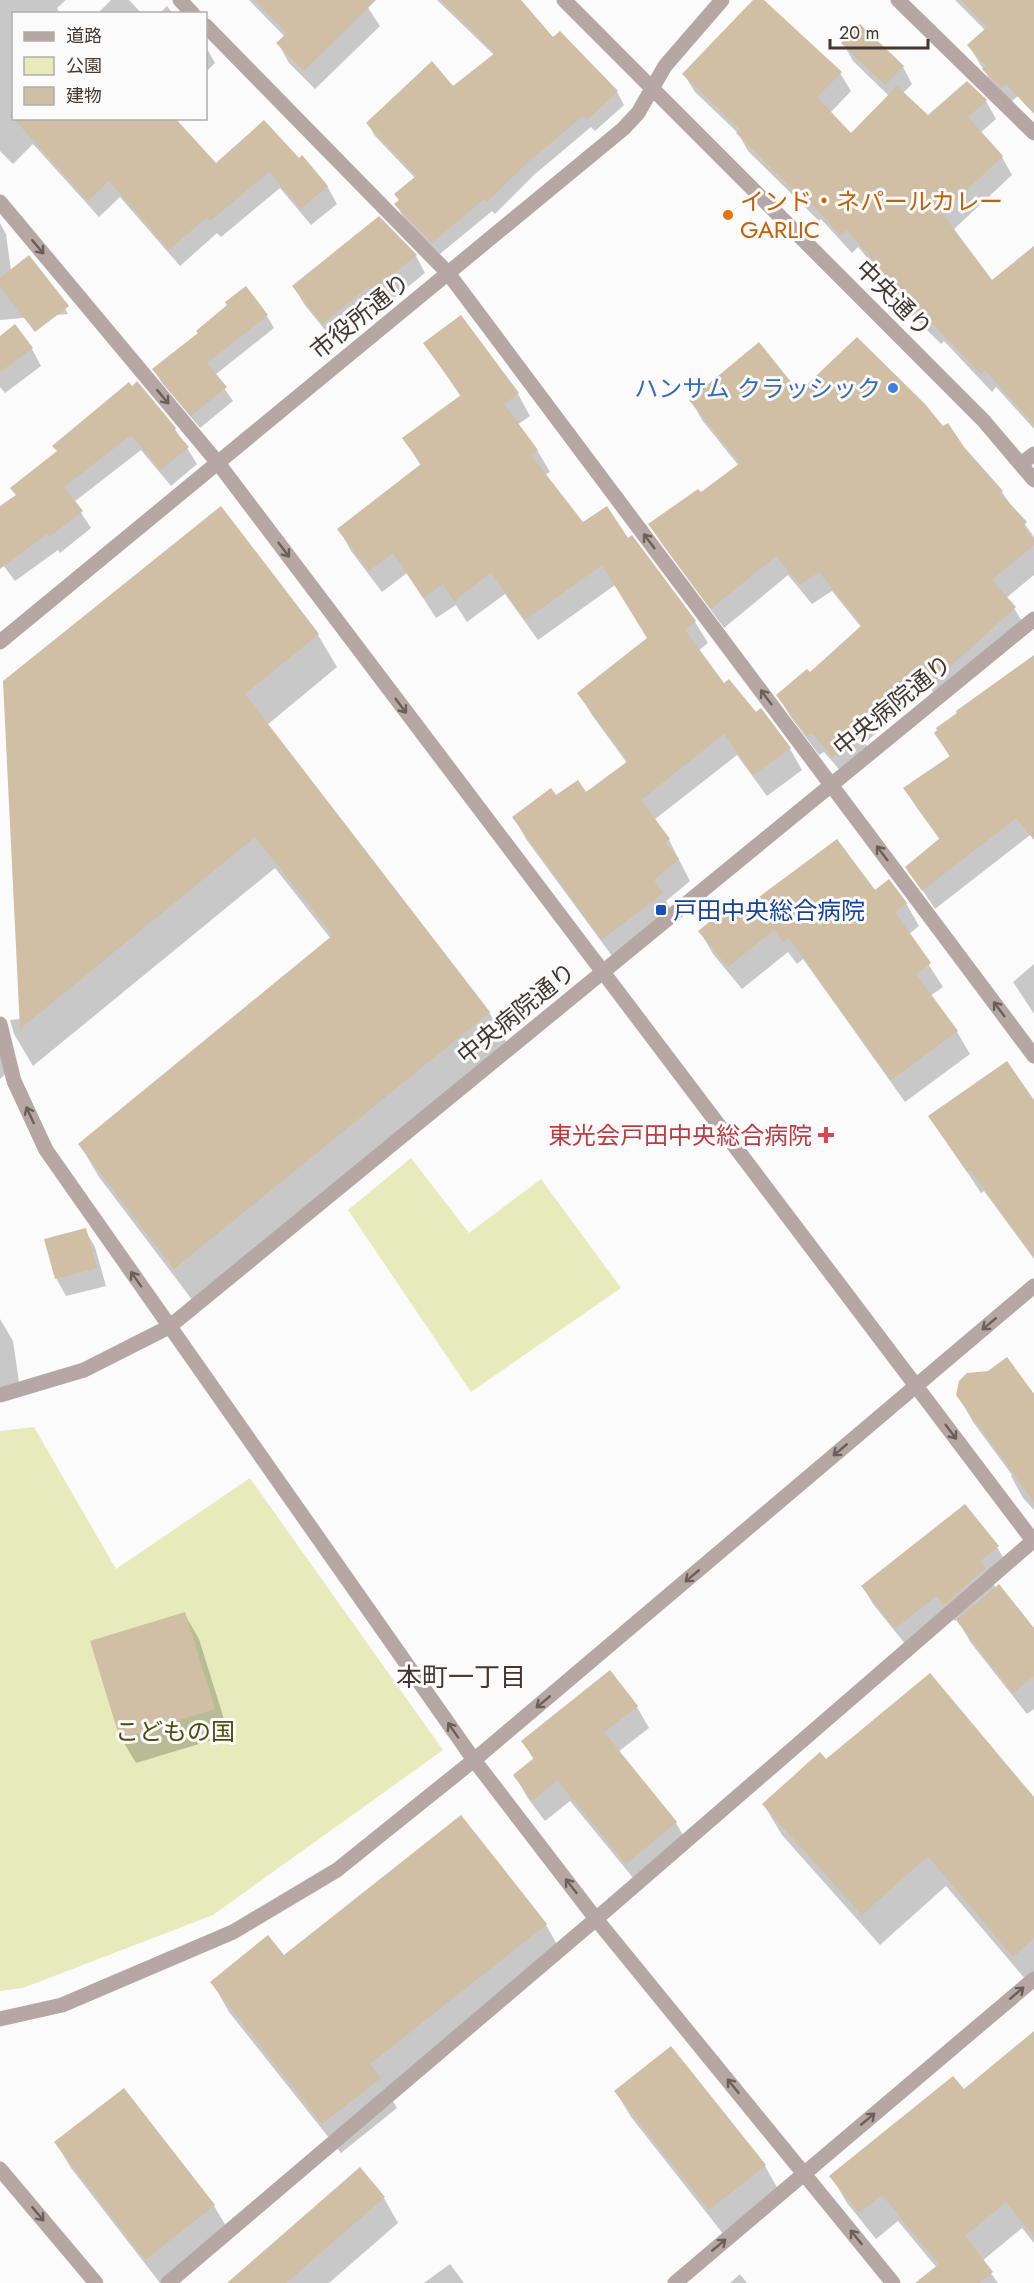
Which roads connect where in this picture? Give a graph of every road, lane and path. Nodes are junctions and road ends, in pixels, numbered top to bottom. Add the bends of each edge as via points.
1 (180, 0) edge
2 (564, 0) edge
3 (722, 0) edge
4 (898, 0) edge
5 (192, 12) edge
6 (207, 27) edge
7 (652, 87) junction
8 (1034, 134) edge
9 (0, 202) edge
10 (448, 273) junction
11 (1034, 454) edge
12 (218, 463) junction
13 (1021, 464) junction
14 (1034, 480) edge
15 (1034, 619) edge
16 (0, 642) edge
17 (831, 784) junction
18 (602, 972) junction
19 (0, 1024) edge
20 (1034, 1056) edge
21 (1034, 1286) edge
22 (169, 1327) junction
23 (916, 1385) junction
24 (0, 1395) edge
25 (1034, 1541) edge
26 (474, 1760) junction
27 (596, 1919) junction
28 (1034, 1978) edge
29 (0, 2019) edge
30 (0, 2169) edge
31 (805, 2173) junction
32 (96, 2283) edge
33 (168, 2283) edge
34 (675, 2283) edge
35 (893, 2283) edge

1 - 5 street
2 - 7 street, 中央通り
3 - 7 street, 市役所通り via 665,66
4 - 8 street
6 - 10 street
7 - 10 street, 市役所通り via 638,113 623,129
7 - 13 street, 中央通り via 983,420
9 -> 12 street
10 - 12 street, 市役所通り
17 -> 10 street
11 - 13 street
12 - 16 street, 市役所通り
12 -> 18 street
13 - 14 street, 中央通り
15 - 17 street, 中央病院通り
17 - 18 street, 中央病院通り
20 -> 17 street
18 - 22 street, 中央病院通り
18 - 23 street
22 -> 19 street via 46,1150 14,1081
21 -> 23 street
22 - 24 street, 中央病院通り via 84,1370
26 -> 22 street
23 -> 25 street
23 -> 26 street
25 - 27 street
27 -> 26 street
26 - 29 street via 337,1870 233,1932 62,2005
31 -> 27 street
27 - 33 street
31 -> 28 street
30 -> 32 street
34 -> 31 street
35 -> 31 street

